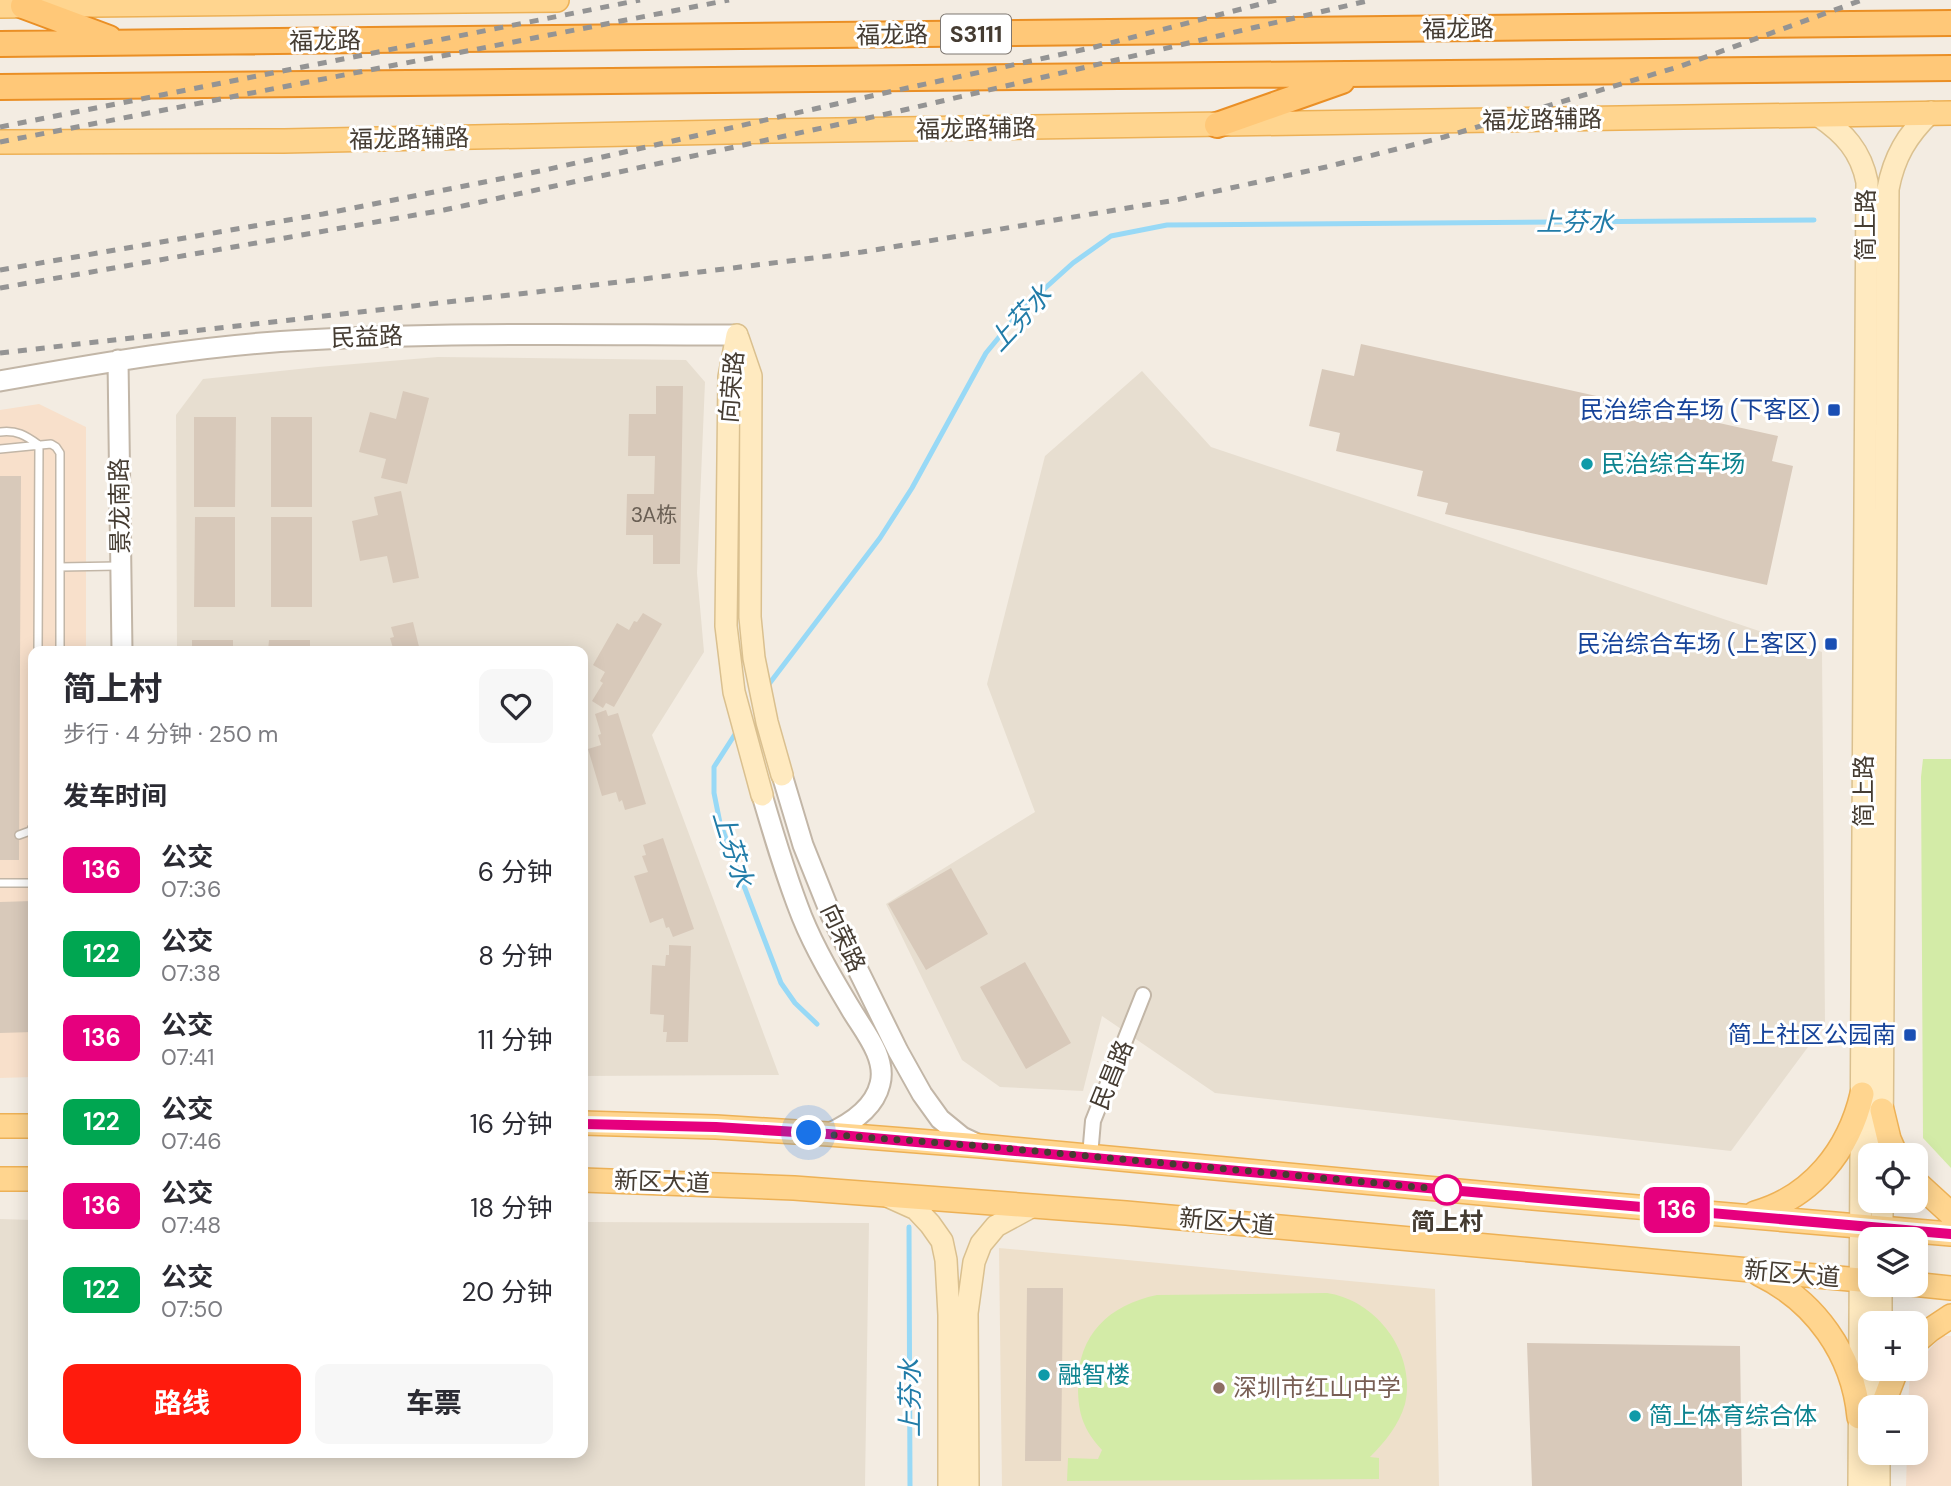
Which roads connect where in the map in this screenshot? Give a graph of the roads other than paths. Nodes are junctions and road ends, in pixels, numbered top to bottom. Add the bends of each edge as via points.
1 (557, 0) edge
2 (11, 6) edge
3 (1951, 23) edge
4 (122, 43) junction
5 (0, 44) edge
6 (1951, 68) edge
7 (1362, 74) junction
8 (0, 87) edge
9 (1941, 113) edge
10 (1819, 116) junction
11 (1217, 125) junction
12 (0, 142) edge
13 (737, 335) junction
14 (118, 360) junction
15 (0, 382) edge
16 (0, 432) edge
17 (39, 445) junction
18 (0, 449) edge
19 (121, 566) junction
20 (60, 567) junction
21 (38, 646) edge
22 (60, 646) edge
23 (122, 646) edge
24 (782, 775) joint
25 (762, 795) joint
26 (28, 832) edge
27 (19, 835) dead end
28 (0, 883) edge
29 (28, 883) edge
30 (1143, 995) dead end
31 (1862, 1094) junction
32 (1882, 1110) junction
33 (588, 1124) edge
34 (0, 1126) edge
35 (28, 1126) edge
36 (828, 1134) junction
37 (1882, 1143) edge
38 (1891, 1143) edge
39 (981, 1146) junction
40 (1090, 1156) junction
41 (0, 1180) edge
42 (28, 1180) edge
43 (588, 1180) edge
44 (882, 1194) junction
45 (1928, 1194) edge
46 (1033, 1206) junction
47 (1951, 1214) edge
48 (1748, 1216) junction
49 (1875, 1227) edge
50 (1858, 1228) edge
51 (1928, 1233) edge
52 (1951, 1234) edge
53 (1746, 1269) junction
54 (1858, 1281) edge
55 (1928, 1286) edge
56 (1951, 1288) edge
57 (1871, 1297) edge
58 (1951, 1316) edge
59 (1928, 1332) edge
60 (1863, 1395) edge
61 (1874, 1395) edge
62 (1863, 1465) edge
63 (1879, 1465) edge
64 (948, 1486) edge
65 (968, 1486) edge
66 (1859, 1486) edge
67 (1879, 1486) edge

1 - 2 main road
2 - 4 highway
3 - 4 highway, 福龙路 / S3111
4 - 5 highway, 福龙路 / S3111
6 - 7 highway, 福龙路 / S3111
7 - 8 highway, 福龙路 / S3111
7 - 11 highway
9 - 10 main road, 福龙路辅路
9 - 32 main road, 简上路 via 1916,126 1898,153 1888,190
10 - 11 main road, 福龙路辅路
10 - 31 main road, 简上路 via 1847,138 1867,182
11 - 12 main road, 福龙路辅路
13 - 14 street, 民益路 via 303,340
13 - 24 main road, 向荣路 via 751,376 750,617 754,658
13 - 25 main road, 向荣路 via 729,377 726,626 734,692
14 - 15 street, 民益路
14 - 19 street, 景龙南路
16 - 17 lane via 20,432
17 - 18 lane
17 - 20 lane via 51,444 60,453
17 - 21 lane
19 - 20 lane
19 - 23 street, 景龙南路
20 - 22 lane
24 - 39 street, 向荣路 via 831,915 898,1051 940,1119
25 - 36 street, 向荣路 via 803,919 880,1065 881,1083 873,1100 848,1125
26 - 27 lane
28 - 29 lane
30 - 40 street, 民昌路 via 1093,1121
31 - 48 main road via 1848,1135 1821,1174 1793,1197
31 - 49 main road, 简上路
32 - 37 main road, 简上路
32 - 38 main road
33 - 36 main road
34 - 35 main road
36 - 39 main road
39 - 40 main road
40 - 48 main road
41 - 42 main road
43 - 44 main road, 新区大道
44 - 46 main road, 新区大道
44 - 64 main road via 916,1209 942,1241 948,1315
45 - 47 main road
46 - 53 main road, 新区大道
46 - 65 main road via 996,1226 974,1262 967,1313
48 - 50 main road
51 - 52 main road
53 - 54 main road, 新区大道
53 - 60 main road via 1770,1279 1812,1311 1827,1328
55 - 56 main road
57 - 61 main road, 简上路
58 - 59 main road
62 - 66 main road, 简上路
63 - 67 main road

